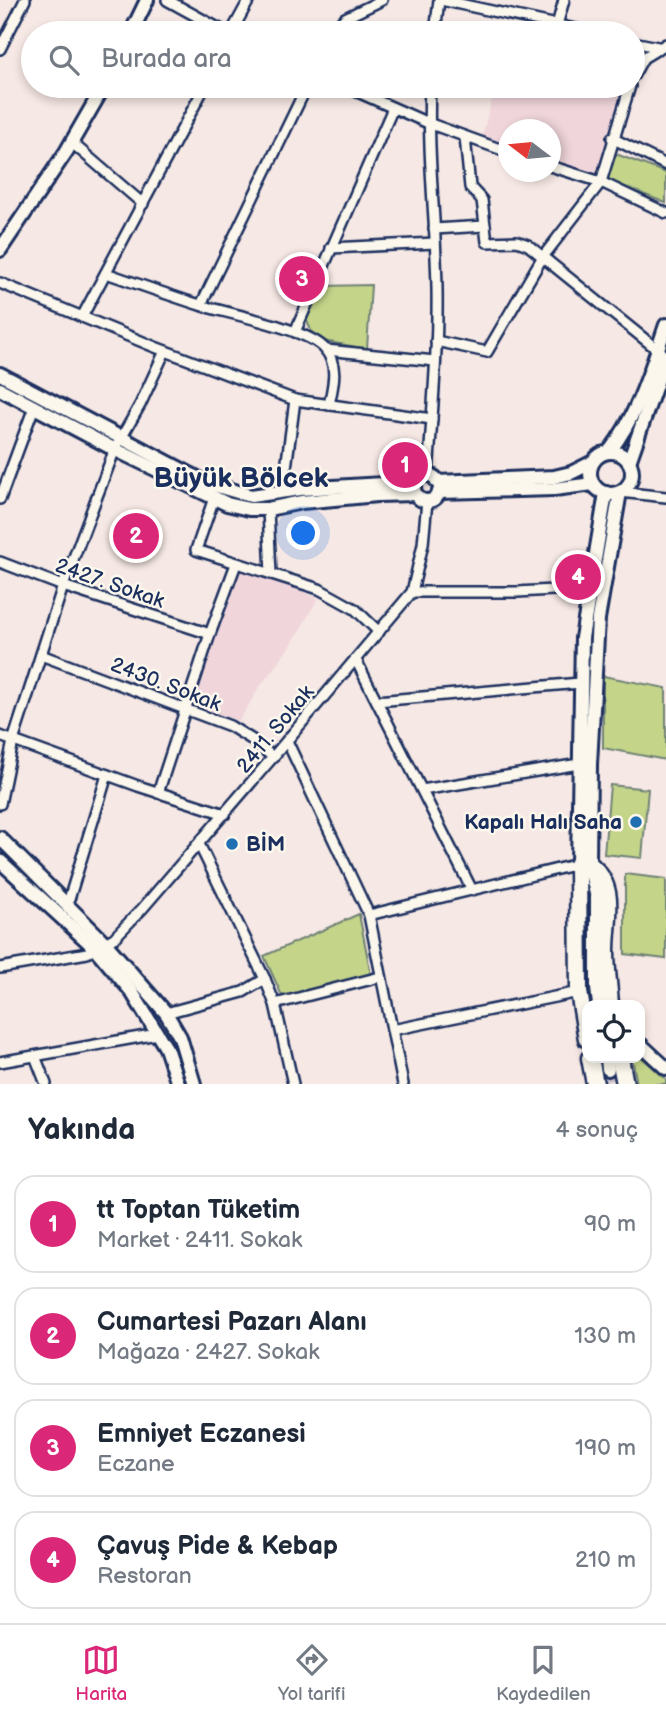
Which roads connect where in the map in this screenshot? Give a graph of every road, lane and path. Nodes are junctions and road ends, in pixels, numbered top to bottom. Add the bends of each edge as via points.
1 (25, 0) edge
2 (147, 0) edge
3 (167, 0) edge
4 (249, 0) edge
5 (440, 0) edge
6 (564, 0) edge
7 (373, 1) edge
8 (137, 21) edge
9 (206, 21) edge
10 (236, 21) edge
11 (342, 21) edge
12 (437, 21) edge
13 (538, 21) edge
14 (558, 21) edge
15 (662, 45) edge
16 (0, 49) edge
17 (645, 57) edge
18 (97, 98) edge
19 (199, 98) edge
20 (301, 98) edge
21 (371, 98) edge
22 (429, 98) edge
23 (625, 98) edge
24 (393, 108) junction
25 (428, 122) junction
26 (464, 137) junction
27 (612, 138) junction
28 (71, 142) junction
29 (498, 148) edge
30 (666, 165) edge
31 (561, 169) edge
32 (601, 182) junction
33 (143, 204) junction
34 (666, 213) edge
35 (485, 226) junction
36 (434, 229) junction
37 (435, 243) junction
38 (331, 248) junction
39 (0, 250) edge
40 (542, 258) junction
41 (106, 274) junction
42 (0, 283) edge
43 (201, 305) junction
44 (82, 317) junction
45 (666, 325) edge
46 (295, 332) junction
47 (436, 341) junction
48 (326, 350) junction
49 (165, 351) junction
50 (662, 353) edge
51 (435, 361) junction
52 (0, 374) edge
53 (0, 389) edge
54 (295, 400) junction
55 (329, 405) junction
56 (34, 407) junction
57 (432, 419) junction
58 (118, 444) junction
59 (609, 452) junction
60 (593, 462) junction
61 (629, 462) junction
62 (593, 484) junction
63 (427, 485) junction
64 (283, 491) junction
65 (620, 492) junction
66 (606, 493) junction
67 (666, 497) edge
68 (214, 498) junction
69 (0, 499) edge
70 (428, 501) joint
71 (268, 509) junction
72 (0, 562) edge
73 (236, 564) junction
74 (271, 574) junction
75 (63, 586) junction
76 (590, 588) junction
77 (412, 592) junction
78 (379, 632) junction
79 (210, 634) junction
80 (41, 655) junction
81 (356, 660) junction
82 (580, 683) junction
83 (377, 701) junction
84 (186, 710) junction
85 (0, 736) edge
86 (13, 741) junction
87 (288, 741) junction
88 (274, 757) junction
89 (579, 764) junction
90 (107, 775) junction
91 (422, 790) junction
92 (158, 793) junction
93 (0, 804) edge
94 (225, 814) junction
95 (0, 838) edge
96 (199, 844) junction
97 (0, 861) edge
98 (584, 864) junction
99 (472, 890) junction
100 (68, 906) junction
101 (369, 915) junction
102 (100, 946) junction
103 (0, 968) edge
104 (380, 976) junction
105 (265, 979) junction
106 (579, 992) junction
107 (591, 1000) edge
108 (598, 1000) edge
109 (610, 1000) edge
110 (275, 1004) junction
111 (582, 1010) edge
112 (166, 1013) junction
113 (392, 1030) junction
114 (157, 1034) junction
115 (645, 1050) edge
116 (35, 1056) junction
117 (0, 1062) edge
118 (603, 1065) edge
119 (666, 1068) edge
120 (624, 1083) edge
121 (46, 1084) edge
122 (178, 1084) edge
123 (194, 1084) edge
124 (293, 1084) edge
125 (403, 1084) edge

1 - 16 street
2 - 8 main road
3 - 9 street
4 - 10 street
5 - 12 street
5 - 13 street
6 - 14 street
7 - 11 street
15 - 17 street
18 - 28 main road
19 - 33 street
20 - 43 street
21 - 24 street
22 - 25 street
23 - 27 street
24 - 25 street
24 - 38 street
25 - 26 street
25 - 36 street
26 - 29 street
26 - 35 street via 470,187 482,200
27 - 30 street
27 - 32 street
28 - 33 street
28 - 39 main road
31 - 32 street
32 - 34 street
32 - 40 street
33 - 41 street
35 - 36 street
35 - 40 street via 487,242 517,241
36 - 37 street
37 - 38 street
37 - 47 street
38 - 46 street
40 - 47 street via 487,352
40 - 50 street
41 - 43 street
41 - 44 street
42 - 44 street
43 - 46 street
44 - 49 street
45 - 50 main road
46 - 48 street
47 - 51 street
48 - 51 street
48 - 55 street via 335,365
49 - 54 street
49 - 58 street
50 - 59 main road
50 - 61 main road
51 - 57 street
52 - 58 main road
53 - 56 main road
54 - 55 street
54 - 64 street
55 - 57 street
56 - 58 main road
56 - 69 street
57 - 63 street
58 - 64 main road via 235,492 251,496
58 - 68 main road
58 - 75 street
59 - 60 main road
59 - 61 main road
60 - 62 main road
60 - 63 main road via 554,477
61 - 65 main road via 629,484
62 - 63 main road via 554,489
62 - 66 main road
63 - 64 main road
63 - 70 main road via 420,499
63 - 71 main road
65 - 66 main road
65 - 67 street
65 - 98 main road via 594,659
66 - 76 main road
68 - 71 main road via 249,509
68 - 73 street via 196,550
70 - 77 street, 2411. Sokak
71 - 74 street
72 - 75 street, 2427. Sokak
73 - 74 street
73 - 79 street
74 - 78 street via 319,589 355,609
75 - 79 street, 2427. Sokak
75 - 80 street
76 - 77 street
76 - 82 main road
77 - 78 street, 2411. Sokak
78 - 81 street, 2411. Sokak
79 - 84 street
80 - 84 street, 2430. Sokak
80 - 86 street
81 - 83 street
81 - 87 street, 2411. Sokak
82 - 83 street
82 - 89 main road
83 - 91 street
84 - 88 street, 2430. Sokak via 230,726
84 - 92 street
85 - 86 street
86 - 90 street
86 - 93 street
87 - 88 street, 2411. Sokak
87 - 101 street
88 - 94 street, 2411. Sokak
89 - 91 street
89 - 98 main road
90 - 92 street
90 - 100 street
91 - 99 street
92 - 94 street
94 - 96 street, 2411. Sokak
95 - 100 main road
96 - 102 street, 2411. Sokak via 114,938
96 - 105 street
97 - 102 main road
98 - 99 street
98 - 106 highway
98 - 107 main road
98 - 108 main road via 597,898
98 - 109 highway via 600,873 605,883
99 - 101 street
100 - 102 main road
101 - 104 street
102 - 103 street via 87,953
102 - 112 main road
102 - 114 main road
104 - 110 street
104 - 113 street
105 - 110 street
105 - 112 street via 243,992
106 - 111 highway
106 - 113 street
110 - 124 street
112 - 123 main road via 180,1037
113 - 125 street
114 - 116 street
114 - 122 main road
115 - 119 main road
116 - 117 street
116 - 121 street
118 - 120 highway

